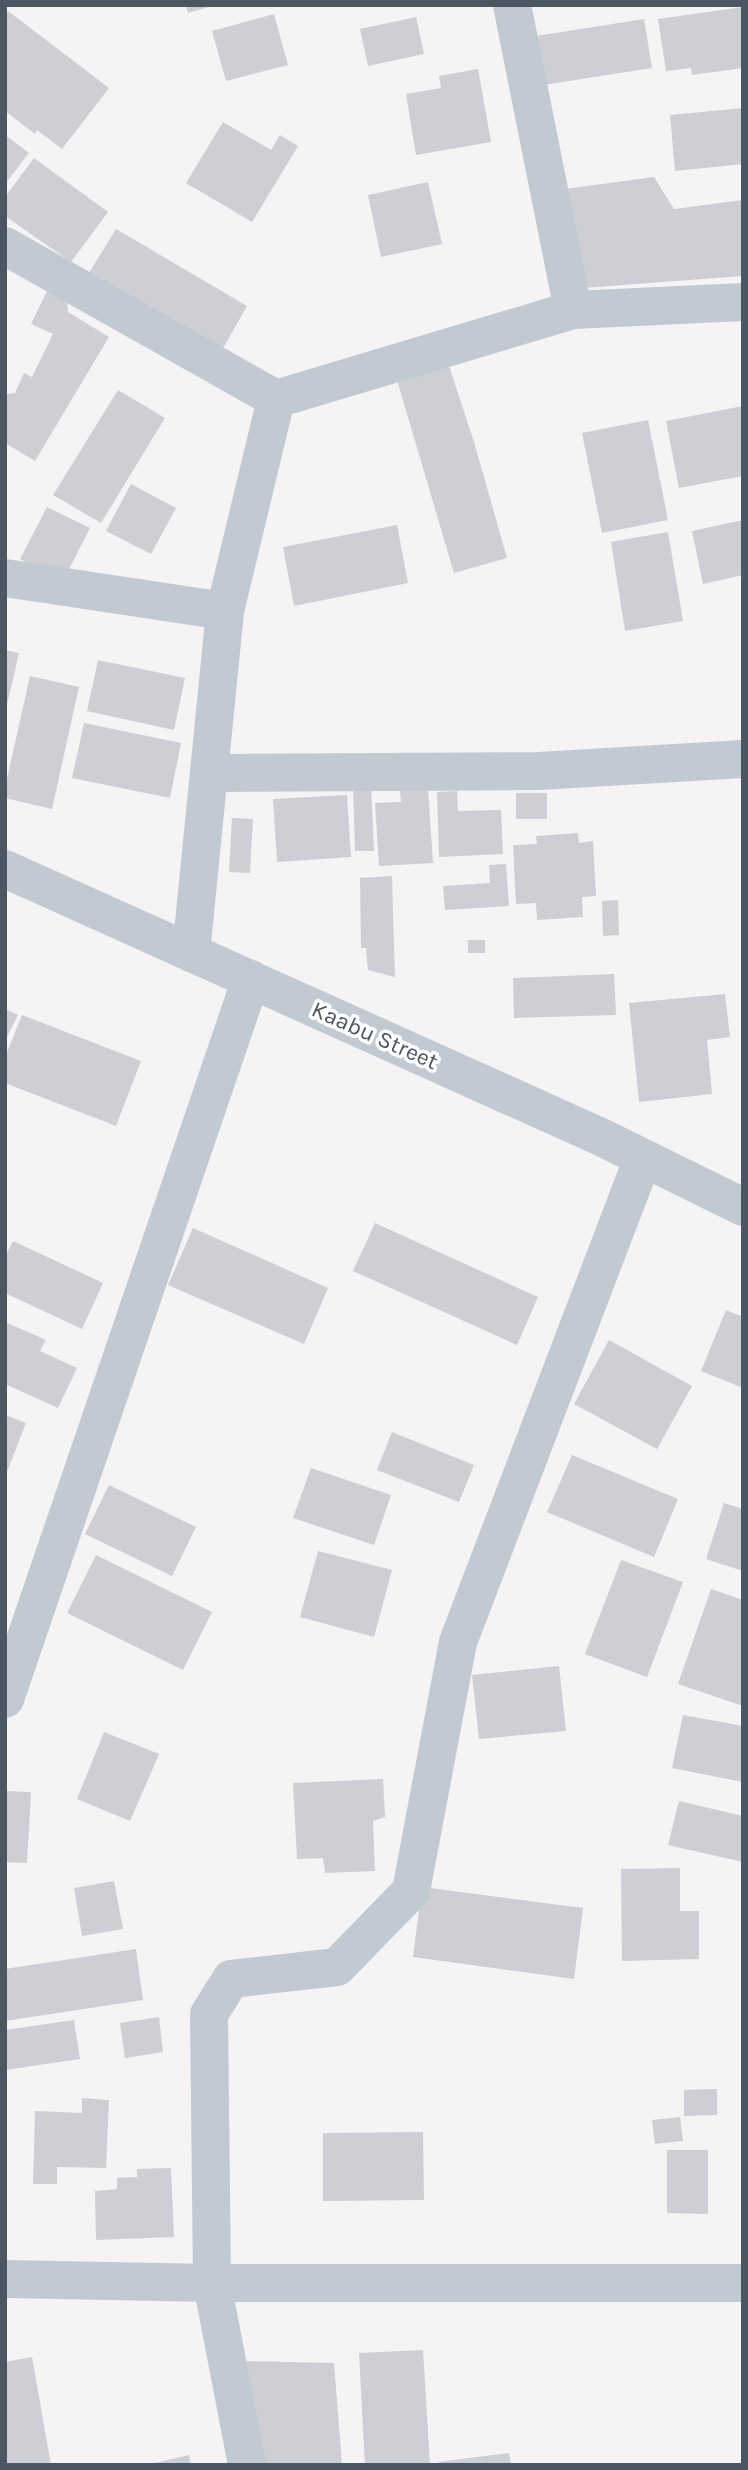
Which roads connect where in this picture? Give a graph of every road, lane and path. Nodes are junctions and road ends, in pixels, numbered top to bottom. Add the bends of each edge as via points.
1 (512, 5) edge
2 (5, 246) edge
3 (743, 302) edge
4 (573, 310) junction
5 (276, 399) junction
6 (5, 578) edge
7 (225, 611) junction
8 (743, 759) edge
9 (210, 773) junction
10 (5, 869) edge
11 (191, 953) junction
12 (251, 979) junction
13 (643, 1158) junction
14 (743, 1207) edge
15 (5, 1699) edge
16 (5, 2279) edge
17 (212, 2283) junction
18 (743, 2283) edge
19 (247, 2465) edge

1 - 4 street
2 - 5 street
3 - 4 street
4 - 5 street
5 - 7 street
6 - 7 street
7 - 9 street
8 - 9 street via 539,771
9 - 11 street
10 - 11 street, Kaabu Street
11 - 12 street, Kaabu Street
12 - 13 street, Kaabu Street
12 - 15 street
13 - 14 street, Kaabu Street
13 - 17 street via 458,1642 411,1891 337,1967 231,1979 209,2014
16 - 17 street
17 - 18 street
17 - 19 street

